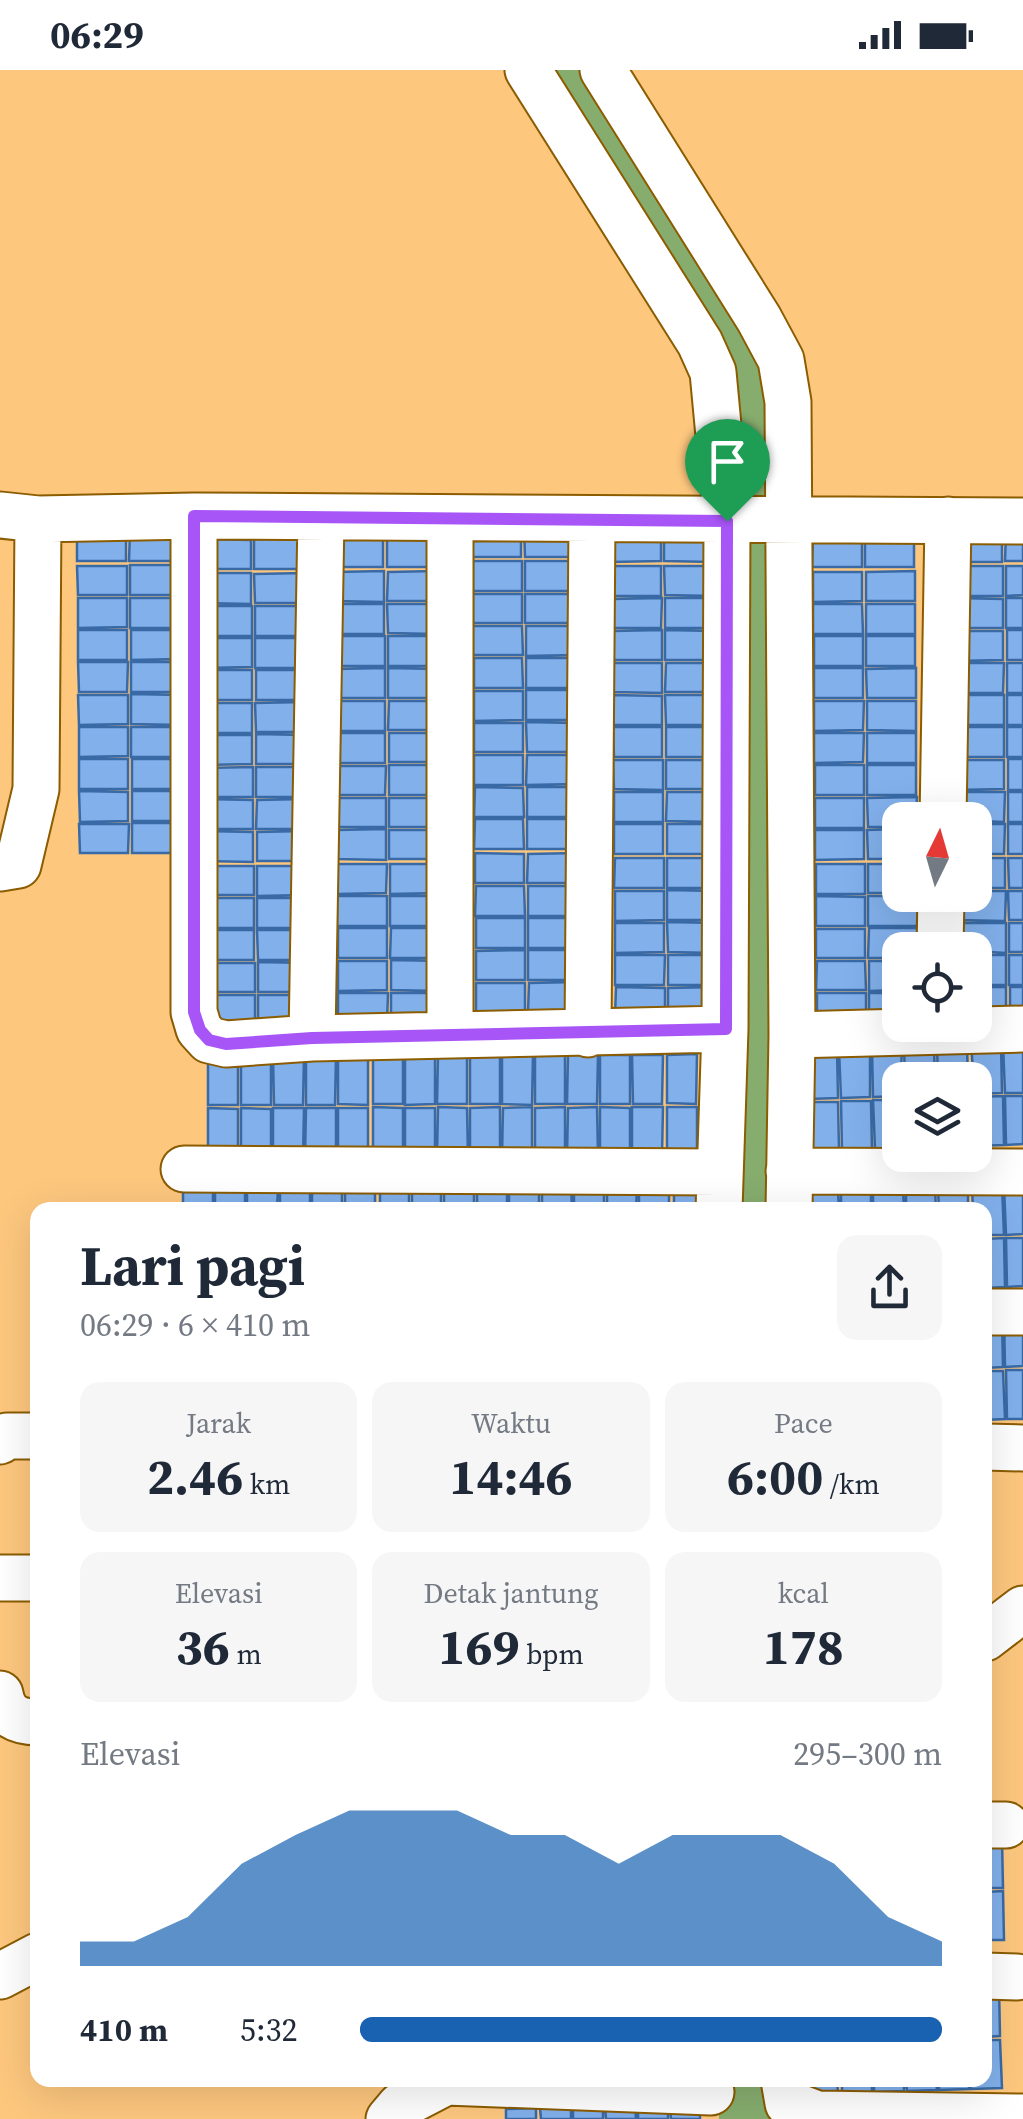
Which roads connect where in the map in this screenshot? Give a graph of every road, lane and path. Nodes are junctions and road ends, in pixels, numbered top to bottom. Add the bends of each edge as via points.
1 (528, 70) edge
2 (603, 70) edge
3 (194, 516) junction
4 (320, 516) junction
5 (19, 517) edge
6 (791, 518) junction
7 (450, 520) junction
8 (592, 520) junction
9 (948, 520) junction
10 (727, 521) junction
11 (1023, 521) edge
12 (19, 646) edge
13 (18, 789) edge
14 (942, 802) edge
15 (0, 868) edge
16 (726, 1029) junction
17 (992, 1029) edge
18 (1023, 1029) edge
19 (882, 1031) edge
20 (450, 1034) junction
21 (588, 1034) junction
22 (792, 1035) junction
23 (312, 1038) junction
24 (184, 1170) dead end
25 (1023, 1172) edge
26 (719, 1191) edge
27 (789, 1191) edge
28 (992, 1312) edge
29 (1023, 1312) edge
30 (30, 1436) edge
31 (0, 1441) edge
32 (992, 1447) edge
33 (1023, 1448) edge
34 (0, 1578) edge
35 (30, 1578) edge
36 (1023, 1608) edge
37 (992, 1632) edge
38 (0, 1694) edge
39 (30, 1721) edge
40 (30, 1960) edge
41 (0, 1976) edge
42 (435, 2087) edge
43 (545, 2087) edge
44 (785, 2087) edge
45 (711, 2097) edge
46 (1023, 2117) edge
47 (389, 2119) edge

1 - 10 street via 708,359
2 - 6 street via 781,360
3 - 4 street
3 - 5 street
3 - 23 street via 194,1012 209,1040 226,1044
4 - 7 street
4 - 23 street
5 - 12 street
6 - 9 street
6 - 10 street
6 - 22 street
7 - 8 street
7 - 20 street
8 - 10 street
8 - 21 street
9 - 11 street
9 - 14 street
10 - 16 street
12 - 13 street
13 - 15 street via 18,865
16 - 21 street
16 - 26 street
17 - 18 street
19 - 22 street
20 - 21 street
20 - 23 street
22 - 27 street
24 - 26 street
25 - 27 street
28 - 29 street
30 - 31 street
32 - 33 street
34 - 35 street
36 - 37 street
38 - 39 street via 12,1718
40 - 41 street
42 - 47 street
43 - 45 street
44 - 46 street via 788,2103 817,2114

